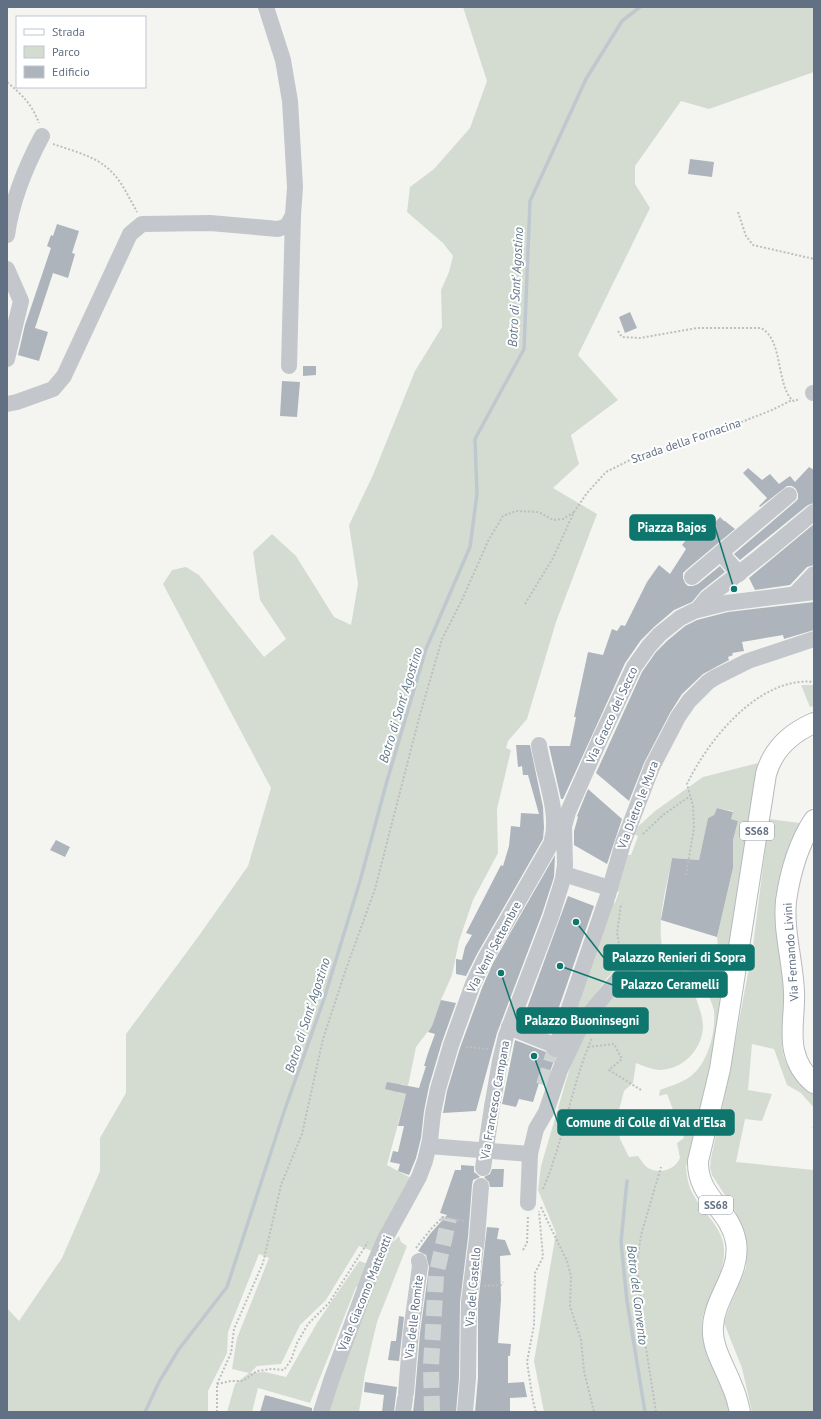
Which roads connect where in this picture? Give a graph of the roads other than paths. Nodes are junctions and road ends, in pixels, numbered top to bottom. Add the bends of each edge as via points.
1 (266, 7) edge
2 (42, 136) road end
3 (293, 215) junction
4 (7, 235) edge
5 (7, 269) edge
6 (7, 359) edge
7 (290, 366) dead end
8 (7, 404) edge
9 (789, 495) dead end
10 (814, 512) edge
11 (721, 553) junction
12 (739, 574) junction
13 (814, 574) edge
14 (692, 577) dead end
15 (814, 592) edge
16 (796, 594) junction
17 (698, 609) junction
18 (814, 639) edge
19 (814, 723) edge
20 (539, 745) dead end
21 (814, 820) edge
22 (564, 827) junction
23 (552, 842) junction
24 (564, 874) junction
25 (609, 888) junction
26 (738, 960) junction
27 (706, 967) junction
28 (733, 991) junction
29 (509, 1027) junction
30 (814, 1082) edge
31 (544, 1085) tunnel mouth
32 (536, 1130) junction
33 (429, 1146) junction
34 (530, 1154) junction
35 (483, 1168) dead end
36 (481, 1186) dead end
37 (537, 1202) road end
38 (419, 1261) road end
39 (405, 1401) edge
40 (321, 1412) edge
41 (465, 1412) edge
42 (740, 1412) edge

1 - 3 street via 283,60 290,101 295,187
2 - 4 street via 19,186
3 - 7 street
3 - 8 street via 287,226 278,229 210,223 142,224 130,234 64,376 53,388
5 - 6 street via 22,301
9 - 11 street
10 - 12 street
11 - 12 street
11 - 14 street
12 - 17 street
13 - 16 street
15 - 16 street, Via Gracco del Secco
16 - 17 street, Via Gracco del Secco
17 - 22 street, Via Gracco del Secco via 684,615 665,629 634,667 583,777
18 - 25 street, Via Dietro le Mura via 748,661 718,676 708,682 686,705 665,739 648,777
19 - 26 main road, SS68 via 780,747 768,768
20 - 23 street via 554,813
21 - 30 main road, Via Fernando Livini via 803,840 791,876 786,914 794,985 793,1047 801,1070
22 - 23 street, Via Venti Settembre
22 - 24 street, Via Francesco Campana
23 - 33 street, Via Venti Settembre via 468,994 435,1102
24 - 25 street
24 - 29 street, Via Francesco Campana via 553,913
25 - 29 street, Via Dietro le Mura via 556,1047
26 - 27 street
26 - 28 main road, SS68
27 - 28 street
27 - 32 street via 659,956 636,960 628,967 580,1028 560,1070 546,1112
28 - 42 main road, SS68 via 717,1084 698,1170 703,1187 727,1219 736,1245 734,1269 716,1312 713,1332 714,1344 732,1385
29 - 35 street, Via Francesco Campana, bridge via 502,1050
31 - 32 street
32 - 34 street
33 - 34 street
33 - 40 street, Viale Giacomo Matteotti via 419,1177 375,1262
34 - 37 street
36 - 41 street, Via del Castello via 469,1308
38 - 39 street, Via delle Romite

